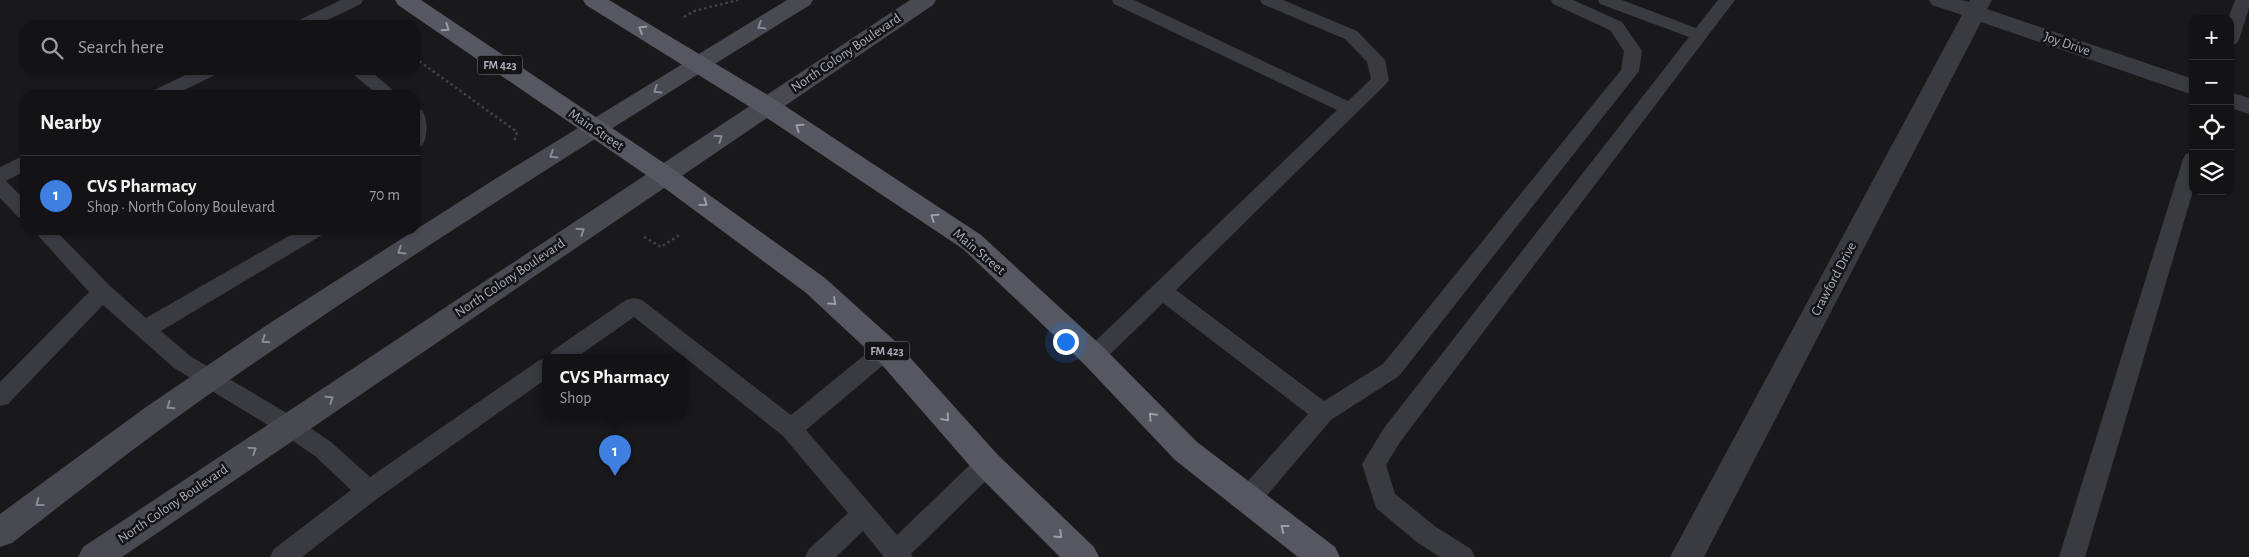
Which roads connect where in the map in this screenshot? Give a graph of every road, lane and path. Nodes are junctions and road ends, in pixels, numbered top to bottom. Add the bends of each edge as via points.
1 (355, 0) edge
2 (406, 0) edge
3 (594, 0) edge
4 (738, 0) edge
5 (802, 0) edge
6 (925, 0) edge
7 (1120, 0) edge
8 (1268, 0) edge
9 (1559, 0) edge
10 (1606, 0) edge
11 (1727, 0) edge
12 (1940, 0) edge
13 (2243, 0) edge
14 (1978, 6) edge
15 (684, 17) dead end
16 (313, 20) edge
17 (2234, 28) edge
18 (1699, 35) junction
19 (420, 62) edge
20 (698, 64) junction
21 (201, 75) edge
22 (364, 75) edge
23 (2189, 85) edge
24 (169, 90) edge
25 (383, 90) edge
26 (2234, 101) edge
27 (767, 106) junction
28 (2249, 106) edge
29 (1350, 109) junction
30 (595, 129) junction
31 (513, 146) dead end
32 (20, 165) edge
33 (2189, 172) edge
34 (664, 175) junction
35 (0, 176) edge
36 (0, 186) edge
37 (20, 207) edge
38 (681, 234) dead end
39 (47, 235) edge
40 (306, 235) edge
41 (644, 237) dead end
42 (1162, 291) junction
43 (102, 292) junction
44 (144, 330) junction
45 (886, 350) junction
46 (564, 354) edge
47 (1094, 356) junction
48 (542, 370) edge
49 (210, 378) junction
50 (0, 397) edge
51 (1323, 412) junction
52 (289, 426) junction
53 (791, 429) junction
54 (987, 464) junction
55 (369, 492) junction
56 (1248, 500) junction
57 (864, 514) junction
58 (0, 533) edge
59 (898, 555) edge
60 (95, 557) edge
61 (282, 557) edge
62 (818, 557) edge
63 (1082, 557) edge
64 (1324, 557) edge
65 (1462, 557) edge
66 (1687, 557) edge
67 (2072, 557) edge

1 - 16 lane
2 -> 30 main road, Main Street / FM 423
20 -> 3 main road, Main Street
4 - 15 path via 694,10
5 -> 20 main road
6 - 27 main road, North Colony Boulevard
7 - 29 lane
8 - 29 lane via 1351,35 1376,60 1380,80
9 - 51 lane via 1616,26 1634,51 1630,71 1391,370
10 - 18 lane
11 - 18 lane
12 - 14 street, Joy Drive
13 - 17 lane
14 - 23 street, Joy Drive
14 - 66 street, Crawford Drive
18 - 65 lane via 1392,435 1374,464 1385,500 1427,535
19 - 31 path via 517,132
20 - 27 main road, Main Street
20 -> 30 main road
21 - 24 lane
22 - 25 lane
26 - 28 street
34 -> 27 main road, North Colony Boulevard
47 -> 27 main road, Main Street via 972,242
29 - 42 lane
30 - 34 main road, Main Street / FM 423
30 -> 49 main road via 374,268
32 - 35 lane
33 - 67 lane
34 -> 45 main road, Main Street / FM 423 via 815,286
52 -> 34 main road, North Colony Boulevard
36 - 37 lane
38 - 41 path via 661,247
39 - 43 lane
40 - 44 lane
42 - 47 lane
42 - 51 lane
43 - 44 lane
43 - 50 lane
44 - 49 lane via 182,362
45 - 53 lane
45 -> 54 main road, Main Street / FM 423
46 - 53 lane via 634,306
56 -> 47 main road, Main Street via 1186,451
48 - 55 lane
49 - 52 lane
49 -> 58 main road
51 - 56 lane
52 - 55 lane via 323,449
60 -> 52 main road, North Colony Boulevard
53 - 57 lane
54 - 59 lane
54 -> 63 main road, Main Street / FM 423
55 - 61 lane
64 -> 56 main road, Main Street
57 - 59 lane
57 - 62 lane

